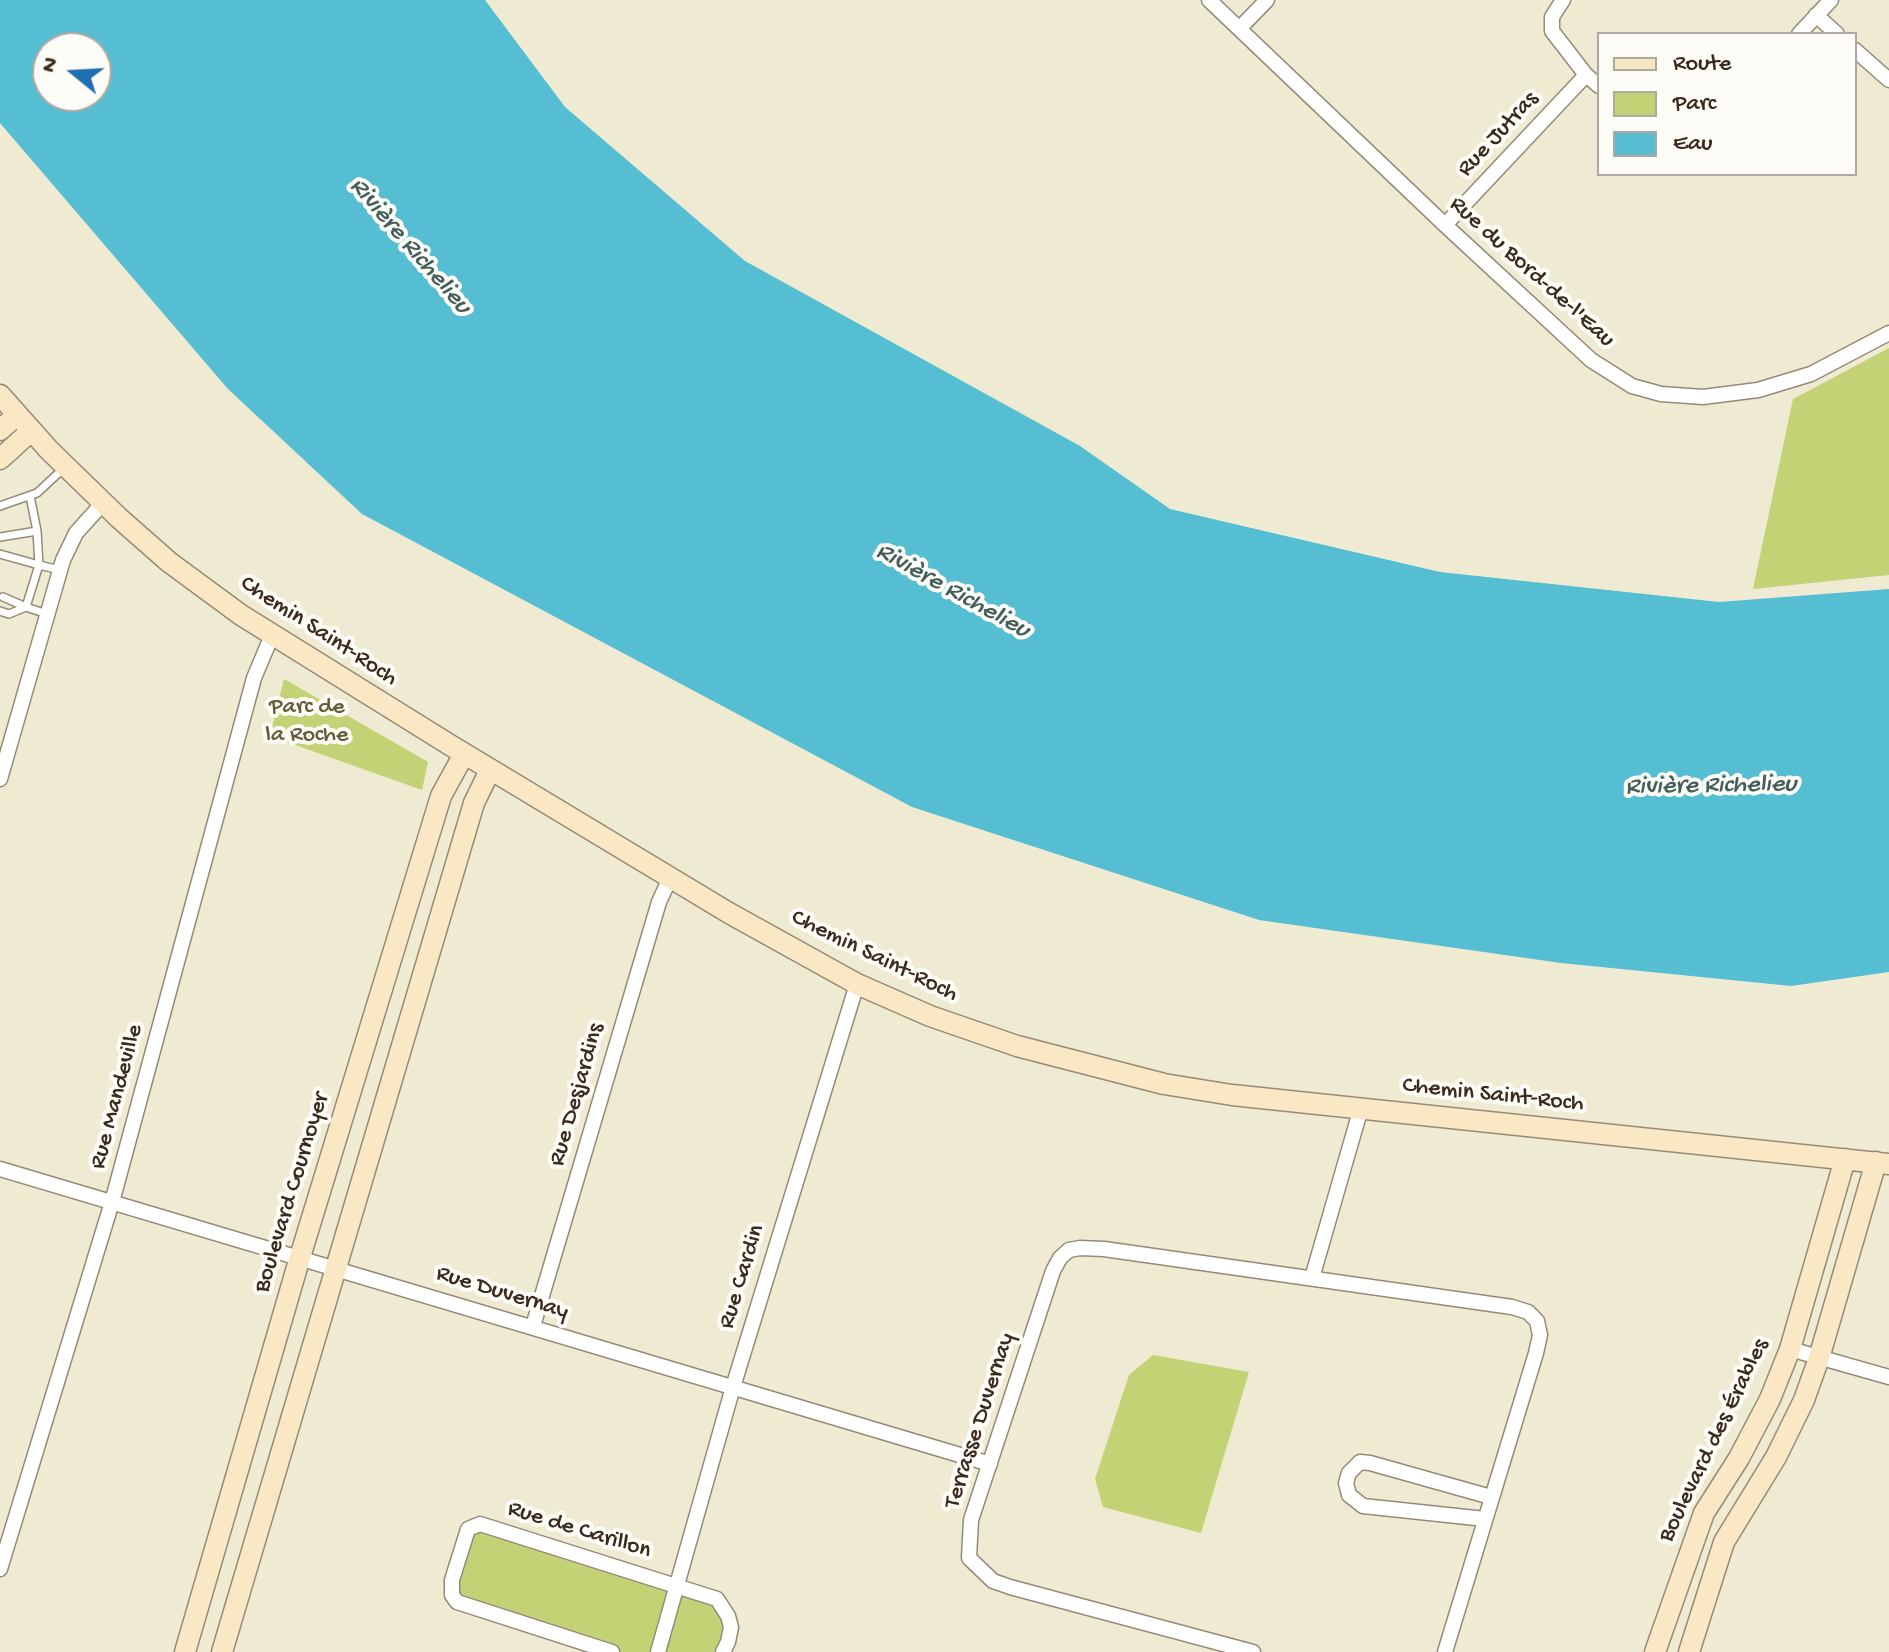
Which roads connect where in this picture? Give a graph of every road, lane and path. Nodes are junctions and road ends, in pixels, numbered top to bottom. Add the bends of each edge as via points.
1 (1209, 0) edge
2 (1267, 0) edge
3 (1563, 0) edge
4 (1831, 0) edge
5 (1816, 15) junction
6 (1240, 28) junction
7 (1801, 32) edge
8 (1835, 32) edge
9 (1857, 52) edge
10 (1586, 75) junction
11 (1889, 80) edge
12 (1597, 84) edge
13 (1445, 225) junction
14 (1889, 333) edge
15 (0, 395) edge
16 (24, 423) junction
17 (0, 430) edge
18 (0, 459) edge
19 (66, 466) junction
20 (30, 496) junction
21 (103, 503) junction
22 (0, 506) edge
23 (37, 531) junction
24 (0, 537) edge
25 (0, 554) edge
26 (39, 565) junction
27 (60, 570) junction
28 (3, 597) dead end
29 (26, 607) junction
30 (0, 611) edge
31 (47, 614) junction
32 (272, 635) junction
33 (464, 754) junction
34 (490, 770) junction
35 (0, 779) edge
36 (670, 878) junction
37 (857, 984) junction
38 (1361, 1108) junction
39 (1845, 1159) junction
40 (1882, 1163) edge
41 (0, 1169) edge
42 (112, 1202) junction
43 (300, 1257) junction
44 (334, 1267) junction
45 (1312, 1278) junction
46 (533, 1326) junction
47 (1790, 1349) junction
48 (1819, 1358) junction
49 (1889, 1377) edge
50 (733, 1387) junction
51 (990, 1464) junction
52 (1491, 1497) junction
53 (1485, 1519) junction
54 (0, 1569) edge
55 (677, 1585) junction
56 (185, 1652) edge
57 (222, 1652) edge
58 (612, 1652) edge
59 (658, 1652) edge
60 (723, 1652) edge
61 (1253, 1652) edge
62 (1445, 1652) edge
63 (1655, 1652) edge
64 (1689, 1652) edge

1 - 6 street, Rue du Bord-de-l'Eau
2 - 6 street
3 - 10 street via 1552,17 1552,31
4 - 5 street
5 - 7 street
5 - 8 street
6 - 13 street, Rue du Bord-de-l'Eau
9 - 11 street
10 - 12 street
10 - 13 street, Rue Jutras
13 - 14 street, Rue du Bord-de-l'Eau via 1591,360 1632,386 1661,394 1703,397 1758,390 1811,374
15 - 16 street, Chemin Saint-Roch
16 - 17 street
16 - 18 street
16 - 19 street, Chemin Saint-Roch
19 - 20 lane
19 - 21 street, Chemin Saint-Roch
20 - 22 lane
20 - 23 lane
21 - 27 street via 76,533
21 - 32 street, Chemin Saint-Roch via 180,571
23 - 24 lane
23 - 26 lane
25 - 26 lane
26 - 27 lane
26 - 29 lane
27 - 31 street
28 - 29 lane
29 - 30 lane via 9,614
29 - 31 lane
31 - 35 street
32 - 33 street, Chemin Saint-Roch
32 - 42 street, Rue Mandeville via 254,678
33 - 34 street, Chemin Saint-Roch
33 - 43 street, Boulevard Cournoyer via 441,796
34 - 36 street, Chemin Saint-Roch
34 - 44 street via 474,803
36 - 37 street, Chemin Saint-Roch
36 - 46 street, Rue Desjardins
37 - 38 street, Chemin Saint-Roch via 968,1030 1117,1074 1232,1095
37 - 50 street, Rue Cardin
38 - 39 street, Chemin Saint-Roch
38 - 45 street
39 - 40 street, Chemin Saint-Roch
39 - 47 street, Boulevard des Érables
40 - 48 street
41 - 42 street, Rue Duvernay
42 - 43 street, Rue Duvernay
42 - 54 street, Rue Mandeville
43 - 44 street, Rue Duvernay
43 - 56 street, Boulevard Cournoyer
44 - 46 street, Rue Duvernay
44 - 57 street
45 - 51 street, Terrasse Duvernay via 1104,1249 1069,1250 1053,1271
45 - 52 street, Terrasse Duvernay via 1512,1307 1537,1321 1536,1353
46 - 50 street, Rue Duvernay
47 - 48 street
47 - 63 street, Boulevard des Érables via 1746,1446 1704,1513
48 - 49 street
48 - 64 street via 1776,1457 1724,1542
50 - 51 street, Rue Duvernay
50 - 55 street, Rue Cardin
51 - 61 street, Terrasse Duvernay via 971,1520 969,1558 993,1581
52 - 53 street, Terrasse Duvernay
52 - 53 street via 1360,1462 1346,1483 1349,1495 1363,1506
53 - 62 street, Terrasse Duvernay
55 - 58 street, Rue de Carillon via 480,1524 468,1529 452,1580 457,1602
55 - 59 street, Rue Cardin
55 - 60 street via 717,1599 723,1607 731,1627

